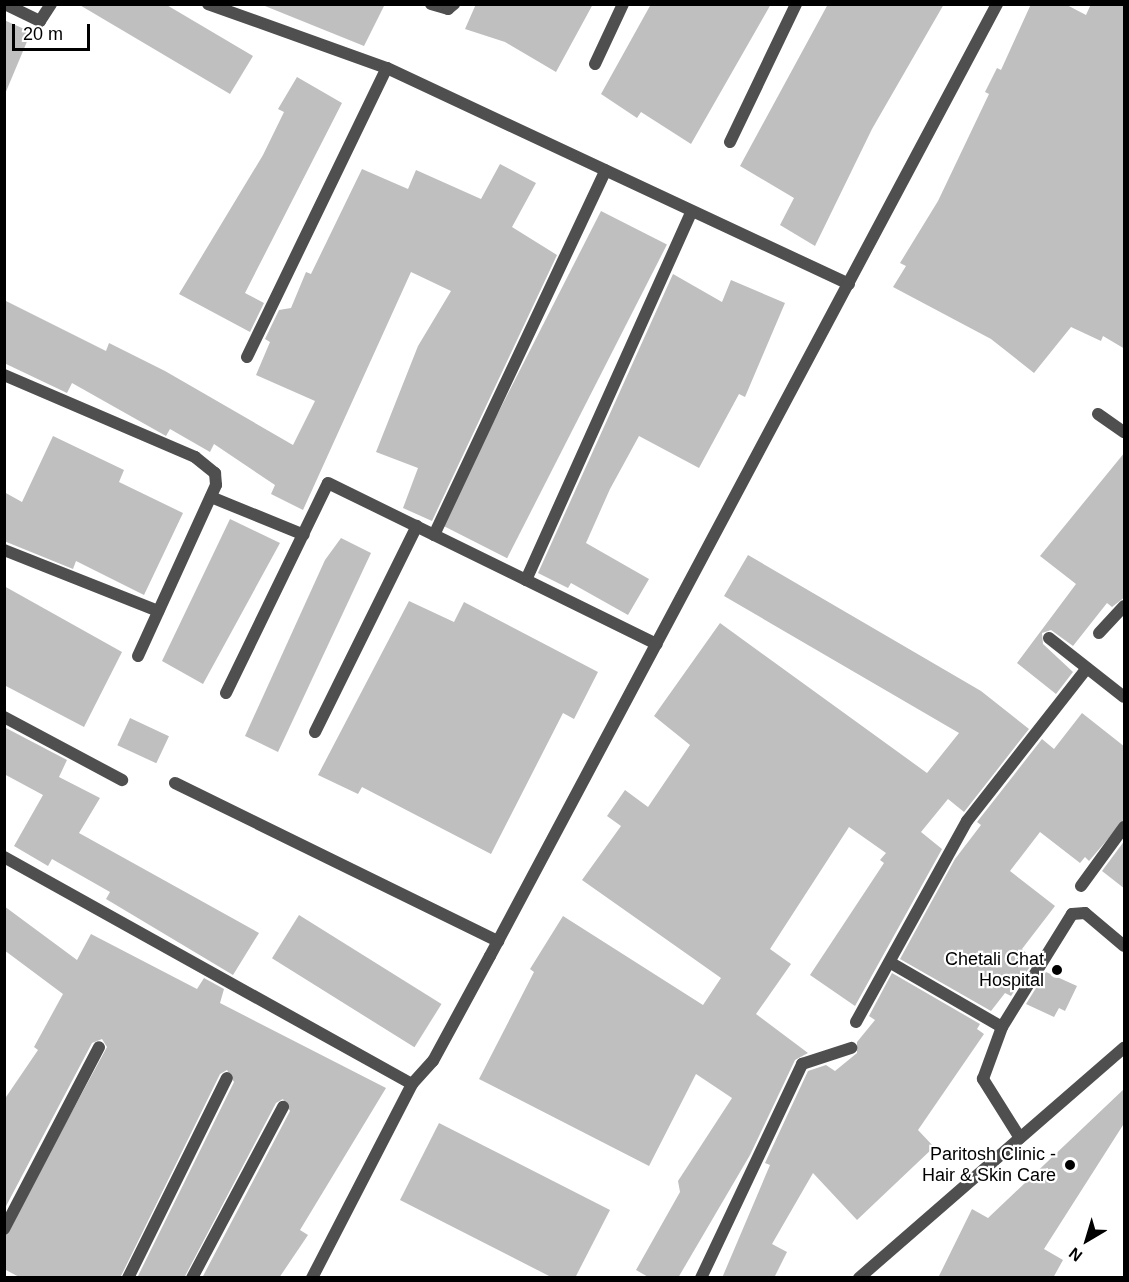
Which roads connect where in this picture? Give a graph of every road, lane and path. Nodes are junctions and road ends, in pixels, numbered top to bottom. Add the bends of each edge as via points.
1 (5, 4) edge
2 (51, 4) edge
3 (208, 4) edge
4 (431, 4) edge
5 (454, 4) edge
6 (623, 4) edge
7 (796, 4) edge
8 (997, 4) edge
9 (595, 64) dead end
10 (387, 68) junction
11 (729, 142) dead end
12 (606, 170) junction
13 (691, 213) junction
14 (849, 284) junction
15 (247, 357) dead end
16 (4, 375) edge
17 (1098, 414) dead end
18 (1125, 432) edge
19 (211, 497) junction
20 (417, 526) junction
21 (304, 535) junction
22 (434, 535) junction
23 (4, 550) edge
24 (526, 580) junction
25 (1125, 606) edge
26 (158, 611) junction
27 (1099, 633) dead end
28 (1049, 638) dead end
29 (657, 644) junction
30 (138, 656) dead end
31 (1088, 668) junction
32 (226, 693) dead end
33 (1125, 697) edge
34 (4, 717) edge
35 (315, 732) dead end
36 (122, 780) dead end
37 (175, 783) dead end
38 (1125, 827) edge
39 (4, 857) edge
40 (1081, 886) dead end
41 (498, 941) junction
42 (1125, 946) edge
43 (891, 963) junction
44 (856, 1022) dead end
45 (1002, 1027) junction
46 (99, 1047) dead end
47 (851, 1048) dead end
48 (1125, 1048) edge
49 (226, 1078) dead end
50 (412, 1084) junction
51 (283, 1107) dead end
52 (1020, 1138) junction
53 (4, 1229) edge
54 (128, 1278) edge
55 (192, 1278) edge
56 (312, 1278) edge
57 (700, 1278) edge
58 (859, 1278) edge

1 - 2 street via 40,21
3 - 10 street
4 - 5 street via 448,9
6 - 9 street
7 - 11 street
8 - 14 street
10 - 12 street
10 - 15 street
12 - 13 street
12 - 22 street
13 - 14 street
13 - 24 street
14 - 29 street
16 - 19 street via 207,463 215,473
17 - 18 street
19 - 21 street
19 - 26 street
20 - 21 street via 328,483
20 - 22 street
20 - 35 street
21 - 32 street
22 - 24 street
23 - 26 street
24 - 29 street
25 - 27 street
26 - 30 street
28 - 31 street
29 - 41 street
31 - 33 street
31 - 43 street via 967,821
34 - 36 street
37 - 41 street
38 - 40 street
39 - 50 street
41 - 50 street via 433,1061
42 - 45 street via 1085,914 1072,914
43 - 44 street
43 - 45 street
45 - 52 street via 983,1079
46 - 53 street
47 - 57 street via 802,1064
48 - 52 street
49 - 54 street
50 - 56 street
51 - 55 street
52 - 58 street

